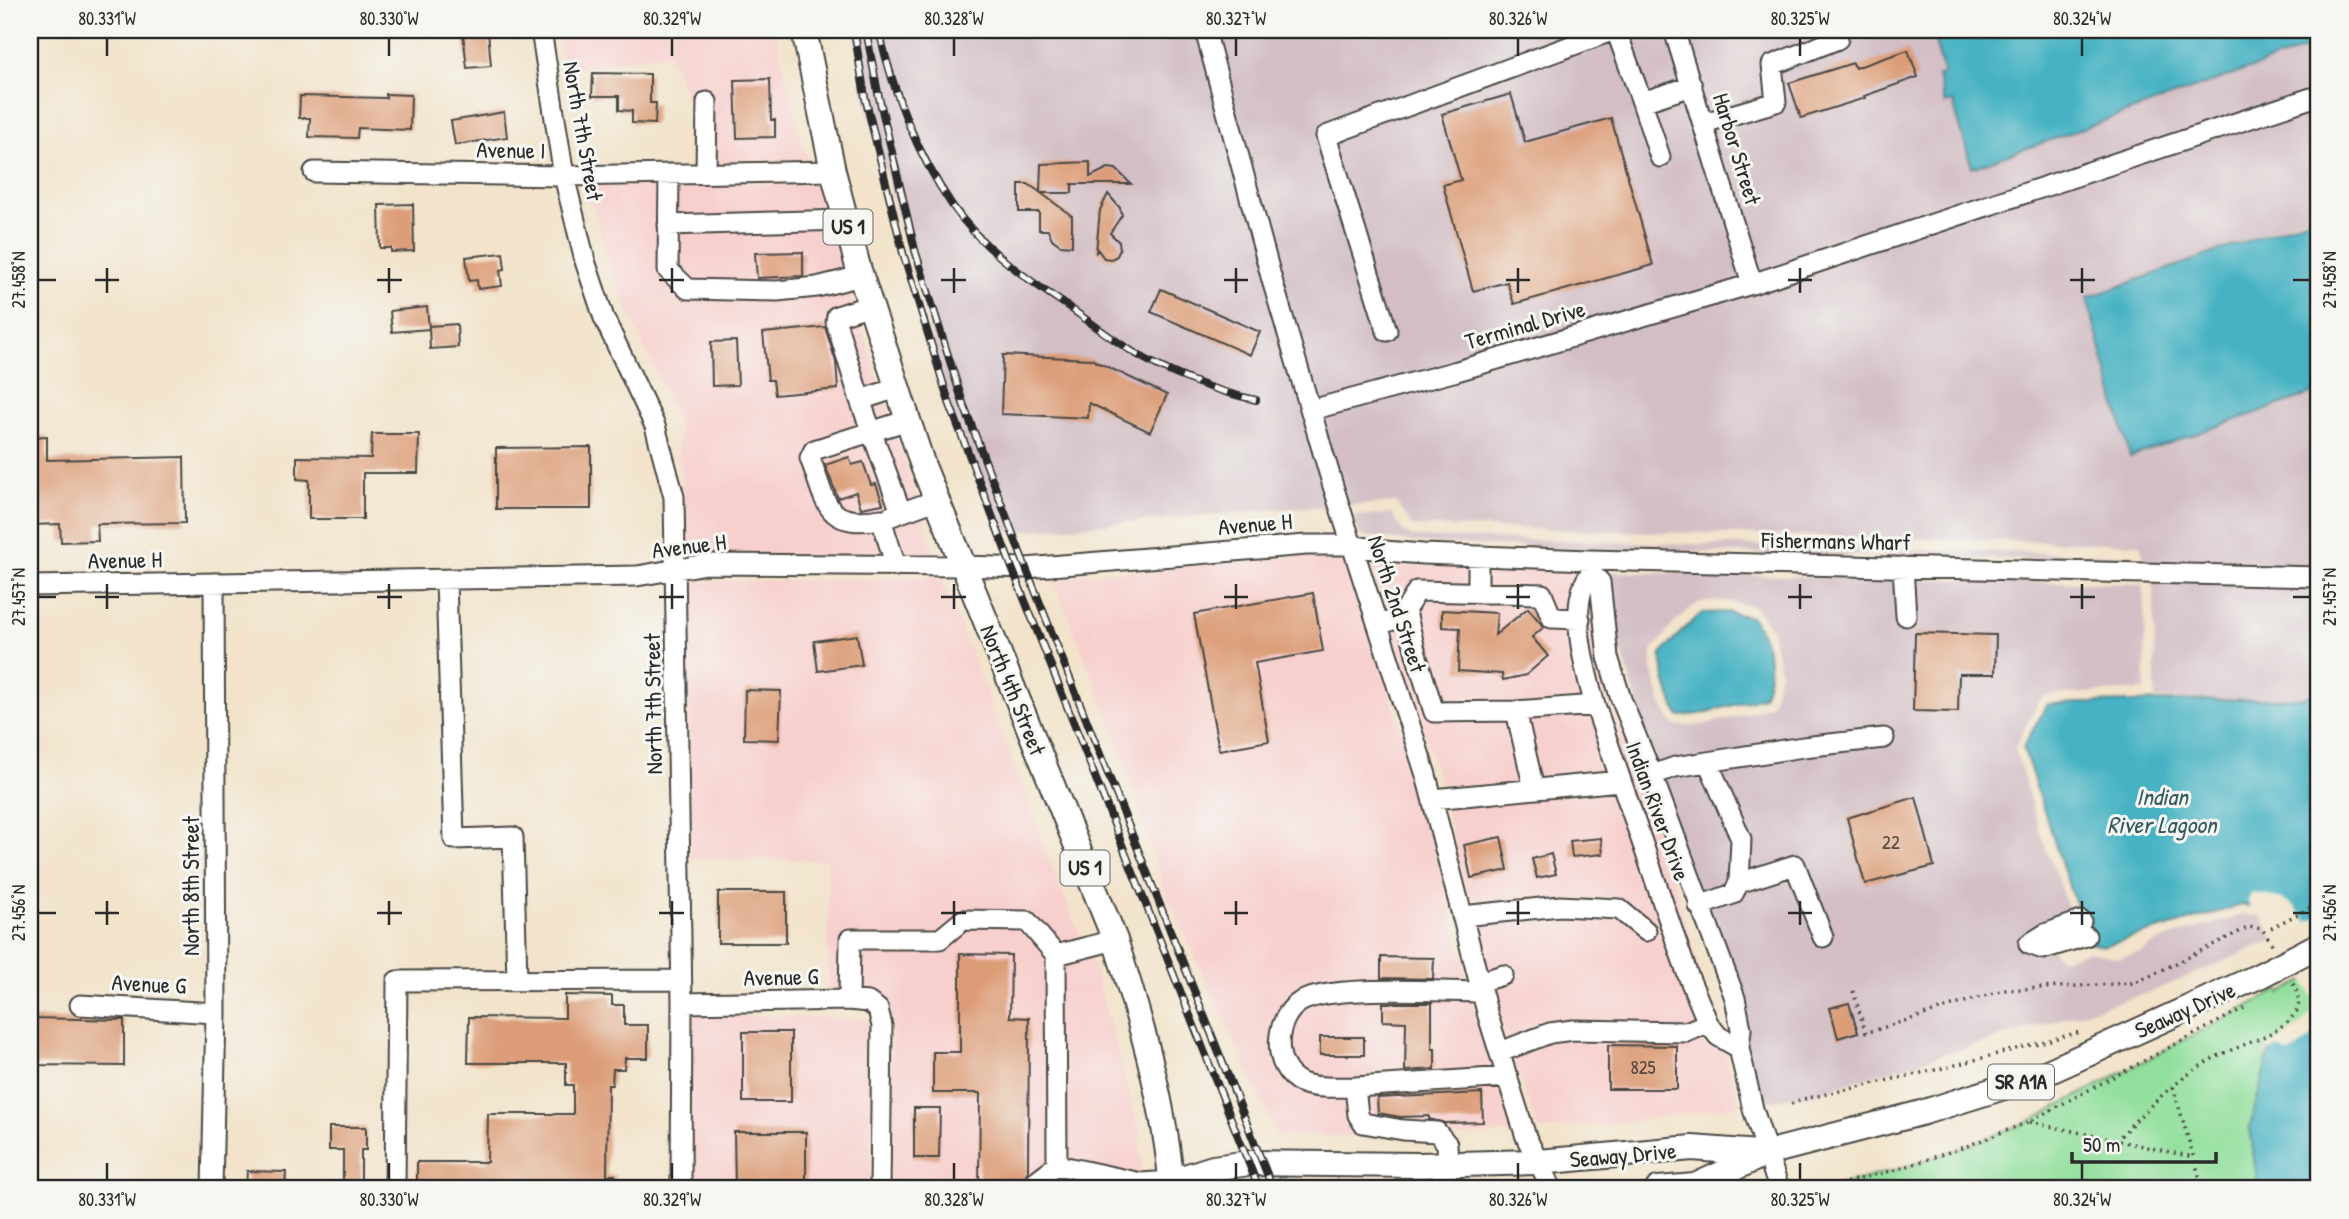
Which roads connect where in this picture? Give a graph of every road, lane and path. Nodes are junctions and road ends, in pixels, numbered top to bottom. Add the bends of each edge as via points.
1 (541, 30) edge
2 (804, 30) edge
3 (1205, 30) edge
4 (1615, 30) edge
5 (1675, 30) edge
6 (1835, 30) edge
7 (1692, 86) junction
8 (2311, 97) dead end
9 (707, 102) dead end
10 (1642, 102) junction
11 (1704, 122) junction
12 (1661, 157) dead end
13 (834, 171) junction
14 (314, 172) dead end
15 (706, 173) junction
16 (669, 174) junction
17 (564, 176) junction
18 (846, 220) junction
19 (668, 225) junction
20 (861, 276) junction
21 (1752, 284) junction
22 (871, 305) junction
23 (1387, 331) dead end
24 (897, 388) junction
25 (860, 400) junction
26 (1311, 410) junction
27 (908, 419) junction
28 (871, 432) junction
29 (936, 500) junction
30 (901, 512) junction
31 (881, 519) junction
32 (1352, 545) junction
33 (1478, 556) junction
34 (895, 566) junction
35 (963, 566) junction
36 (1590, 567) junction
37 (1903, 567) junction
38 (676, 570) junction
39 (2319, 577) edge
40 (446, 580) junction
41 (214, 583) junction
42 (30, 586) edge
43 (1478, 593) junction
44 (1406, 611) junction
45 (1906, 616) dead end
46 (1580, 619) junction
47 (1379, 625) junction
48 (1595, 705) junction
49 (1516, 710) junction
50 (1884, 738) dead end
51 (1708, 762) junction
52 (1652, 775) junction
53 (1620, 781) junction
54 (1534, 789) junction
55 (1433, 799) junction
56 (1739, 883) junction
57 (2319, 903) edge
58 (1699, 906) junction
59 (1462, 916) junction
60 (1656, 926) junction
61 (2271, 928) dead end
62 (1823, 937) dead end
63 (1115, 940) junction
64 (2319, 946) edge
65 (1056, 955) junction
66 (1503, 975) dead end
67 (517, 980) junction
68 (681, 980) junction
69 (1480, 987) junction
70 (1853, 991) dead end
71 (849, 1000) junction
72 (682, 1003) junction
73 (2255, 1003) dead end
74 (80, 1005) dead end
75 (216, 1013) junction
76 (1708, 1023) junction
77 (2088, 1028) dead end
78 (1866, 1033) dead end
79 (1739, 1048) junction
80 (1500, 1052) junction
81 (1508, 1077) junction
82 (1356, 1087) junction
83 (2174, 1087) dead end
84 (1791, 1104) dead end
85 (2028, 1122) junction
86 (1768, 1153) junction
87 (2193, 1157) junction
88 (1539, 1162) junction
89 (1448, 1164) junction
90 (1057, 1165) junction
91 (2319, 1182) edge
92 (1172, 1185) edge
93 (1818, 1187) dead end
94 (212, 1189) edge
95 (395, 1189) edge
96 (681, 1189) edge
97 (880, 1189) edge
98 (1036, 1189) edge
99 (1197, 1189) edge
100 (1552, 1189) edge
101 (1658, 1189) edge
102 (1779, 1189) edge
103 (2203, 1189) edge
104 (2296, 1189) edge

1 - 17 street, North 7th Street
2 - 13 main road, North 4th Street / US 1
3 - 26 street, North 2nd Street
4 - 10 street
4 - 23 street via 1326,136
5 - 7 street, Harbor Street
6 - 11 street via 1838,39 1772,65 1776,102
7 - 10 street
7 - 11 street, Harbor Street
8 - 21 street, Terminal Drive
9 - 15 street
10 - 12 street
11 - 21 street, Harbor Street
13 - 15 street, Avenue I
13 - 18 main road, North 4th Street / US 1
14 - 17 street, Avenue I
15 - 16 street, Avenue I
16 - 17 street, Avenue I
16 - 19 street
17 - 38 street, North 7th Street via 604,318 655,426 674,497
18 - 19 street
18 - 20 main road, North 4th Street / US 1
19 - 20 street via 668,270 688,289 777,291
20 - 22 main road, North 4th Street / US 1
21 - 26 street, Terminal Drive
22 - 24 main road, North 4th Street / US 1
22 - 25 street via 837,316 836,322
24 - 25 street
24 - 27 main road, North 4th Street / US 1
25 - 28 street
26 - 32 street, North 2nd Street
27 - 28 street
27 - 29 main road, North 4th Street / US 1
28 - 30 street
28 - 31 street via 814,450 810,458 830,511 857,523
29 - 30 street
29 - 35 main road, North 4th Street / US 1
30 - 31 street
31 - 34 street
32 - 33 street, Fishermans Wharf
32 - 35 street, Avenue H via 1026,568
32 - 47 street, North 2nd Street
33 - 36 street, Fishermans Wharf
33 - 43 street
34 - 35 street, Avenue H
34 - 38 street, Avenue H via 706,564
35 - 63 main road, North 4th Street / US 1
36 - 37 street, Fishermans Wharf
36 - 46 street, Indian River Drive via 1582,584
36 - 52 street, Indian River Drive via 1600,582 1608,657
37 - 39 street, Fishermans Wharf
37 - 45 street
38 - 40 street, Avenue H via 637,576
38 - 68 street, North 7th Street
40 - 41 street, Avenue H
40 - 67 street via 454,839 513,837
41 - 42 street, Avenue H
41 - 75 street, North 8th Street
43 - 44 street via 1417,591
43 - 46 street via 1542,594 1552,618
44 - 47 street
44 - 49 street via 1434,712
46 - 48 street, Indian River Drive via 1584,664
47 - 55 street, North 2nd Street
48 - 49 street
48 - 53 street, Indian River Drive
49 - 54 street
50 - 51 street
51 - 52 street
51 - 56 street via 1741,839
52 - 58 street, Indian River Drive
53 - 54 street
53 - 60 street, Indian River Drive
54 - 55 street
55 - 59 street, North 2nd Street
56 - 58 street via 1733,894
56 - 62 street via 1795,865
57 - 61 path
58 - 79 street, Indian River Drive via 1738,1011
59 - 60 street via 1560,906 1619,909
59 - 69 street, North 2nd Street
60 - 76 street, Indian River Drive
63 - 65 street
63 - 92 main road, North 4th Street / US 1 via 1154,1075
64 - 86 main road, Seaway Drive / SR A1A, bridge via 2039,1076 1921,1114
65 - 71 street via 1027,921 963,920 940,939 850,939
65 - 90 street
66 - 69 street
67 - 68 street
67 - 95 street via 397,981
68 - 72 street, North 7th Street
69 - 80 street, North 2nd Street
69 - 82 street via 1327,993 1299,1003 1283,1021 1282,1065 1303,1083
70 - 78 path
71 - 72 street, Avenue G
71 - 97 street, Avenue G via 868,1002 878,1009 882,1026
72 - 96 street, North 7th Street
73 - 85 path
74 - 75 street, Avenue G
75 - 94 street, North 8th Street
76 - 79 street, Indian River Drive via 1718,1036
76 - 80 street via 1686,1032 1573,1030 1533,1038
77 - 84 path
79 - 86 street, Indian River Drive
80 - 81 street, North 2nd Street
81 - 82 street
81 - 88 street, North 2nd Street
82 - 89 street via 1363,1123 1437,1132 1447,1144
83 - 87 path
85 - 87 path
85 - 93 path via 1899,1169
86 - 88 main road, Seaway Drive / SR A1A via 1692,1148
86 - 101 main road, Seaway Drive / SR A1A via 1695,1186
86 - 102 street, Indian River Drive
87 - 103 path
88 - 89 main road, Seaway Drive / SR A1A
88 - 100 street, North 2nd Street
89 - 92 main road, Seaway Drive / SR A1A via 1249,1163 1213,1168
90 - 92 street
90 - 98 street via 1036,1181
91 - 104 path
92 - 99 main road

